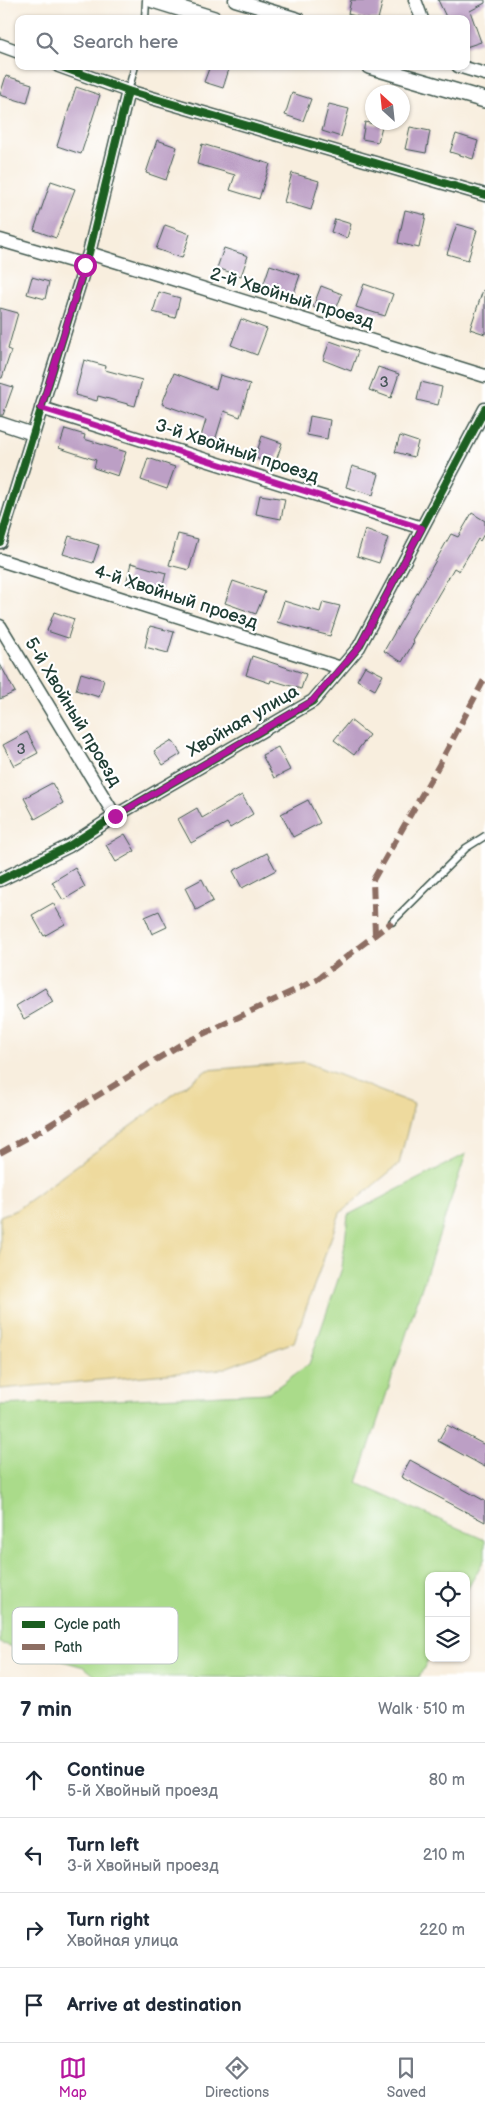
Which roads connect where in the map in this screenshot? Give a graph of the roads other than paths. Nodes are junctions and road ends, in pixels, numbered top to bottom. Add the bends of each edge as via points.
1 (146, 0) edge
2 (153, 0) edge
3 (235, 0) edge
4 (414, 0) edge
5 (145, 15) edge
6 (201, 15) edge
7 (285, 15) edge
8 (420, 15) edge
9 (0, 45) edge
10 (15, 51) edge
11 (70, 70) edge
12 (134, 70) edge
13 (383, 70) edge
14 (470, 70) edge
15 (485, 74) edge
16 (128, 91) junction
17 (485, 100) edge
18 (485, 195) edge
19 (0, 240) edge
20 (87, 259) junction
21 (485, 376) edge
22 (41, 408) junction
23 (485, 410) edge
24 (0, 423) edge
25 (33, 434) junction
26 (422, 528) junction
27 (0, 542) edge
28 (0, 560) edge
29 (0, 626) edge
30 (341, 668) junction
31 (115, 816) junction
32 (485, 836) edge
33 (0, 880) edge
34 (392, 922) dead end

1 - 5 lane
2 - 6 street
3 - 7 street
4 - 8 street
9 - 10 street
11 - 16 street
12 - 16 lane
13 - 17 street
14 - 15 street
16 - 18 street
16 - 20 street
19 - 20 street, 2-й Хвойный проезд
20 - 21 street, 2-й Хвойный проезд
20 - 22 street
22 - 25 street
22 - 26 street, 3-й Хвойный проезд
23 - 26 street, Хвойная улица
24 - 25 street
25 - 27 street
26 - 30 street, Хвойная улица via 359,647
28 - 30 street, 4-й Хвойный проезд
29 - 31 street, 5-й Хвойный проезд
30 - 31 street, Хвойная улица via 312,701
31 - 33 street, Хвойная улица via 69,846
32 - 34 lane via 466,848

